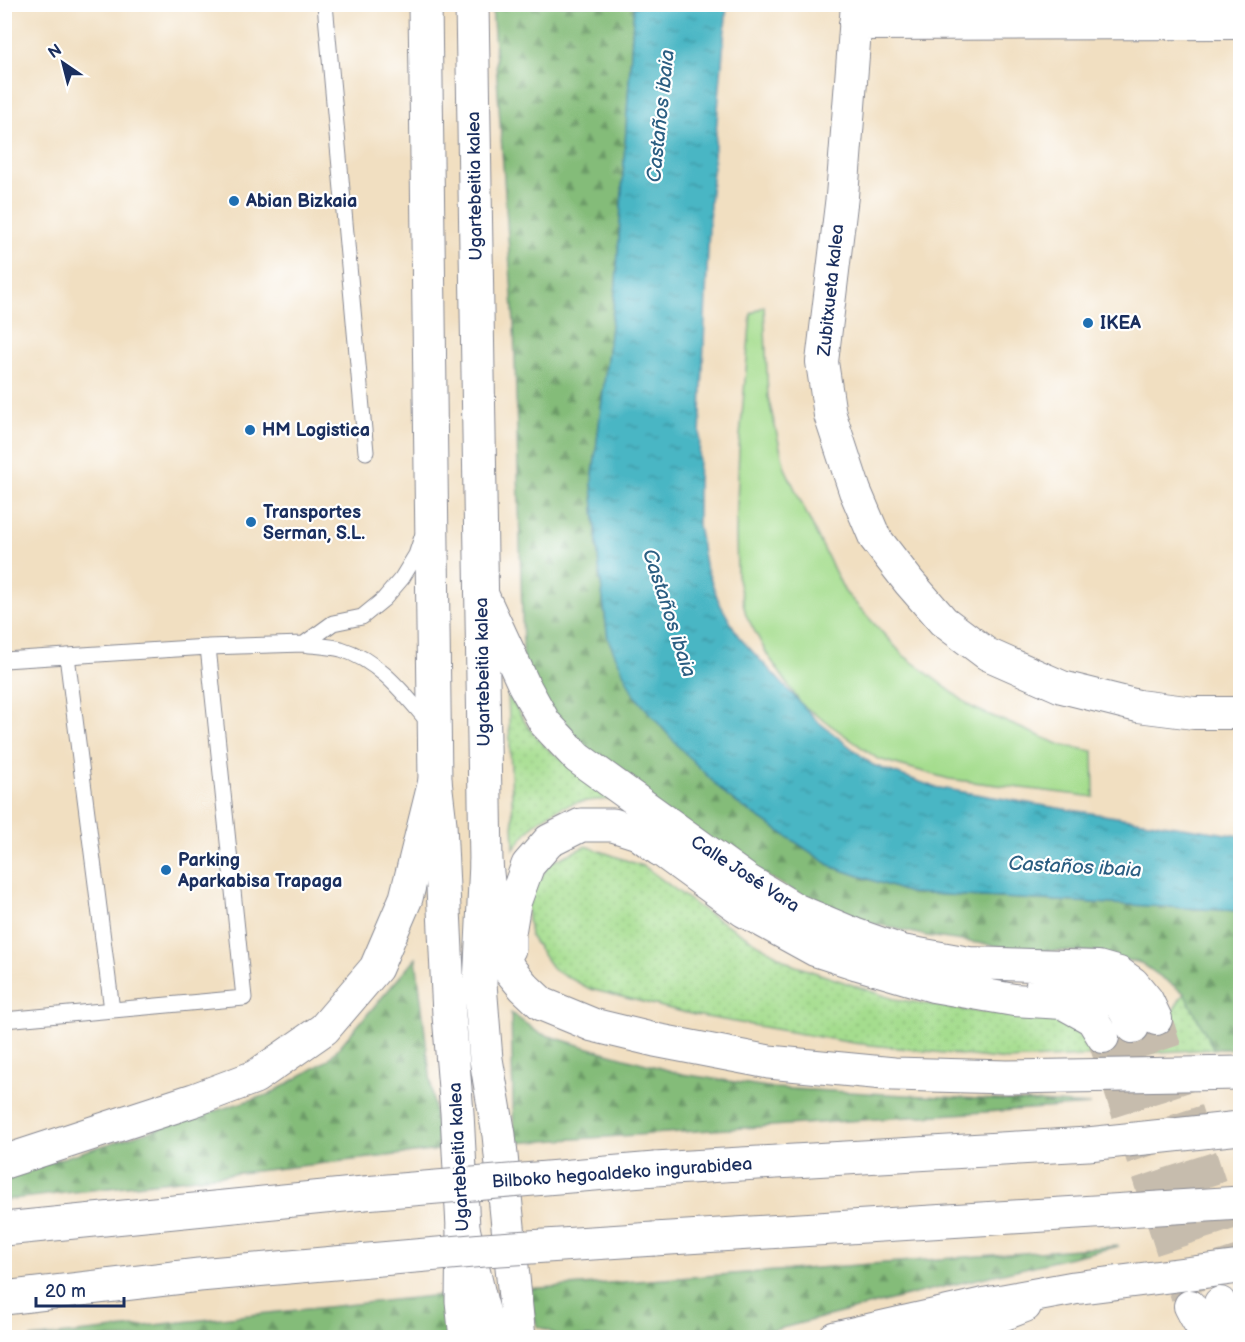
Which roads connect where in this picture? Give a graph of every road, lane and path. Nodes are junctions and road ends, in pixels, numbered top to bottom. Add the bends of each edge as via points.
1 (325, 4) edge
2 (425, 4) edge
3 (472, 4) edge
4 (856, 14) edge
5 (1240, 23) edge
6 (366, 452) dead end
7 (432, 502) junction
8 (481, 592) junction
9 (304, 644) junction
10 (208, 647) junction
11 (68, 656) junction
12 (4, 660) edge
13 (1240, 713) edge
14 (434, 729) junction
15 (435, 781) junction
16 (659, 849) joint
17 (486, 863) junction
18 (510, 969) junction
19 (933, 986) junction
20 (112, 1010) junction
21 (4, 1020) edge
22 (1103, 1037) tunnel mouth
23 (1240, 1073) edge
24 (1240, 1128) edge
25 (4, 1162) edge
26 (1240, 1203) edge
27 (464, 1228) junction
28 (4, 1229) edge
29 (1240, 1267) edge
30 (1074, 1288) junction
31 (4, 1298) edge
32 (1217, 1312) edge
33 (466, 1338) edge
34 (493, 1338) edge
35 (519, 1338) edge
36 (835, 1338) edge
37 (942, 1338) edge
38 (1214, 1338) edge

1 - 6 lane
2 - 7 main road, Ugartebeitia kalea
3 - 8 main road, Ugartebeitia kalea
4 - 5 street
4 - 13 street, Zubitxueta kalea via 842,196 822,362 830,416 875,538 943,621 987,654 1062,687 1138,706 1194,713
7 - 9 lane via 416,555 384,600 362,617 333,623
7 - 14 main road, Ugartebeitia kalea
8 - 17 main road, Ugartebeitia kalea
8 - 19 street, Calle José Vara via 545,723 578,758 747,880 797,910 902,951 969,963 1098,967 1119,973 1147,1000 1145,1023 1109,994 1091,989 1056,985
9 - 10 lane
9 - 14 lane via 340,649 363,658 383,673
10 - 11 lane
10 - 20 lane via 244,998
11 - 12 lane
11 - 20 lane
14 - 15 main road, Ugartebeitia kalea
15 - 25 main road via 406,898 376,968 324,1029 255,1077
15 - 27 main road, Ugartebeitia kalea
16 - 18 main road via 638,833 613,825 581,825 549,842 528,865 514,903 509,933
16 - 19 street, Calle José Vara via 744,911 815,950
17 - 18 main road via 493,932
17 - 35 main road, Ugartebeitia kalea via 480,984
18 - 23 main road via 542,1004 593,1025 769,1062 905,1075
19 - 22 street, Calle José Vara via 1014,1000 1063,1003 1092,1019
20 - 21 lane
24 - 28 main road, Bilboko hegoaldeko ingurabidea, bridge via 1088,1144 655,1169
26 - 31 main road, bridge via 484,1250 199,1275
27 - 33 main road, Ugartebeitia kalea via 462,1301
27 - 34 main road
29 - 30 main road
30 - 36 main road
30 - 37 street
32 - 38 street via 1197,1319

